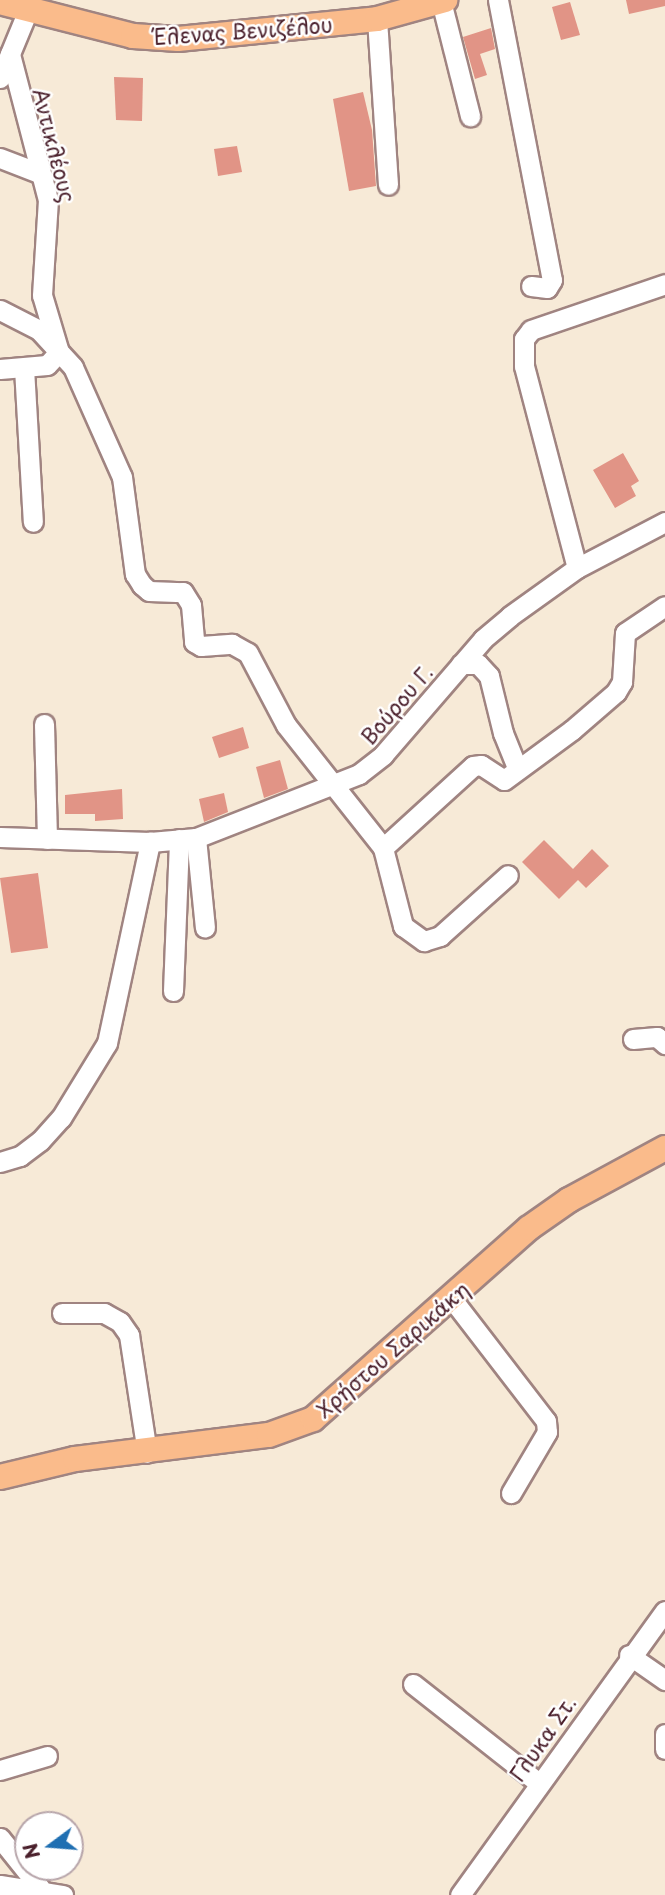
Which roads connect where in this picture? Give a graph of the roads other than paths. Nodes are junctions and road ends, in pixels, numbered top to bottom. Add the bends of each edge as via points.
1 (443, 0) edge
2 (498, 0) edge
3 (0, 2) edge
4 (63, 8) edge
5 (28, 10) junction
6 (377, 19) junction
7 (10, 54) junction
8 (0, 78) edge
9 (470, 117) dead end
10 (0, 158) edge
11 (37, 172) junction
12 (388, 185) dead end
13 (665, 284) edge
14 (531, 286) dead end
15 (0, 310) edge
16 (53, 359) junction
17 (24, 368) junction
18 (0, 369) edge
19 (33, 522) dead end
20 (665, 523) edge
21 (577, 568) junction
22 (665, 606) edge
23 (461, 664) junction
24 (44, 724) dead end
25 (517, 767) junction
26 (333, 785) junction
27 (0, 837) edge
28 (47, 839) junction
29 (187, 839) junction
30 (150, 842) junction
31 (383, 848) junction
32 (508, 875) dead end
33 (205, 928) dead end
34 (173, 991) dead end
35 (633, 1039) dead end
36 (665, 1044) edge
37 (665, 1147) edge
38 (0, 1162) edge
39 (452, 1299) junction
40 (62, 1314) dead end
41 (147, 1452) junction
42 (0, 1477) edge
43 (512, 1493) dead end
44 (665, 1611) edge
45 (629, 1655) junction
46 (665, 1680) edge
47 (414, 1684) dead end
48 (665, 1734) edge
49 (665, 1749) edge
50 (47, 1756) dead end
51 (0, 1770) edge
52 (539, 1783) junction
53 (0, 1838) edge
54 (0, 1885) edge
55 (40, 1888) junction
56 (63, 1895) edge
57 (460, 1895) edge

1 - 6 main road, Έλενας Βενιζέλου
1 - 9 street
2 - 14 street via 552,280 547,288
3 - 5 main road, Έλενας Βενιζέλου
4 - 5 main road, Έλενας Βενιζέλου
4 - 6 main road, Έλενας Βενιζέλου via 133,36 178,39
5 - 7 street
6 - 12 street
7 - 8 street
7 - 11 street, Αντικλέους
10 - 11 street
11 - 16 street, Αντικλέους via 49,218 42,296
13 - 21 street via 531,330 524,339 524,366
15 - 16 street via 39,330
16 - 17 street
16 - 26 street via 73,367 122,477 135,574 142,585 149,591 183,592 191,605 194,642 232,644 248,653 286,725
17 - 18 street
17 - 19 street
20 - 21 street, Βούρου Γ.
21 - 23 street, Βούρου Γ. via 496,627
22 - 25 street via 625,633 625,670 616,692 572,730
23 - 25 street via 478,664 489,676 502,733
23 - 26 street, Βούρου Γ. via 383,755 359,774
24 - 28 street
25 - 31 street via 500,780 481,765 473,766
26 - 29 street, Βούρου Γ.
26 - 31 street
27 - 28 street, Βούρου Γ.
28 - 30 street, Βούρου Γ.
29 - 30 street, Βούρου Γ.
29 - 33 street
29 - 34 street
30 - 38 street via 107,1043 61,1118 20,1156
31 - 32 street via 403,926 424,941 440,936
35 - 36 street via 650,1036
37 - 39 main road, Χρήστου Σαρικάκη via 569,1200 529,1228
39 - 41 main road, Χρήστου Σαρικάκη via 313,1419 268,1435
39 - 43 street via 547,1421 547,1432
40 - 41 street via 104,1313 120,1322 129,1335
41 - 42 main road, Χρήστου Σαρικάκη via 75,1459
44 - 45 street, Γλυκα Στ.
45 - 46 street
45 - 52 street, Γλυκα Στ.
47 - 52 street
48 - 49 street
50 - 51 street
52 - 57 street, Γλυκα Στ.
53 - 55 street
54 - 55 street
55 - 56 street

